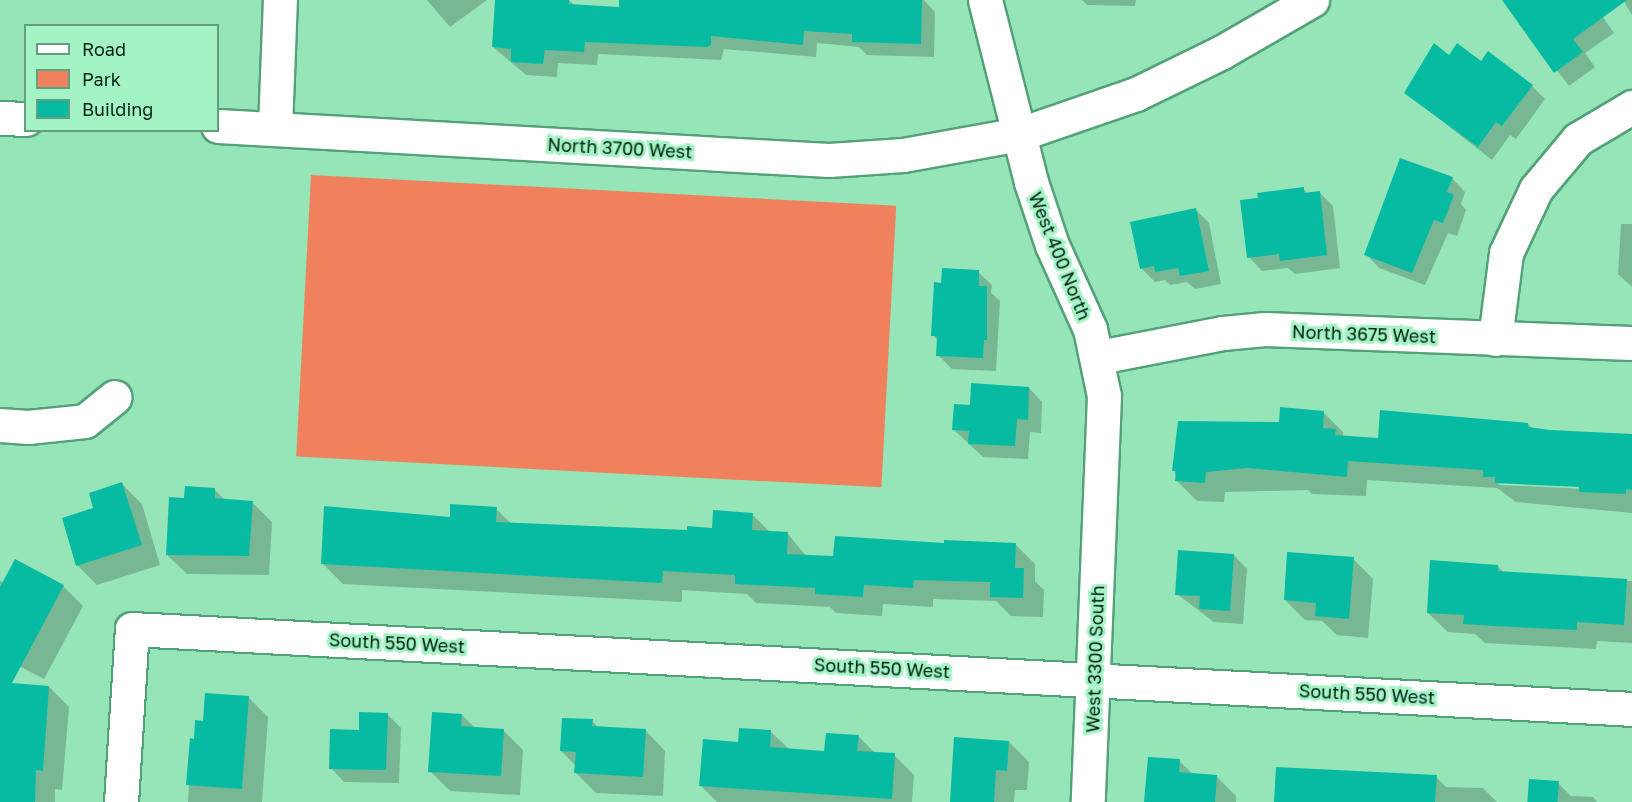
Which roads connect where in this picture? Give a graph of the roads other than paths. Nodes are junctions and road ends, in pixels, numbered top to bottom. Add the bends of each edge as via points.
1 (280, 0) edge
2 (985, 0) edge
3 (1312, 0) edge
4 (1632, 106) edge
5 (0, 118) edge
6 (24, 118) edge
7 (219, 126) edge
8 (275, 128) junction
9 (1020, 134) junction
10 (1495, 339) junction
11 (1632, 343) edge
12 (1099, 357) junction
13 (115, 397) dead end
14 (0, 425) edge
15 (1099, 515) joint
16 (1096, 679) junction
17 (1632, 709) edge
18 (121, 802) edge
19 (1088, 802) edge

1 - 8 street
2 - 9 street, West 400 North
3 - 9 street, North 3700 West via 1222,52 1136,94
4 - 10 street via 1578,139 1536,189 1506,253
5 - 6 street
7 - 8 street, North 3700 West
8 - 9 street, North 3700 West via 830,160 903,155
9 - 12 street, West 400 North via 1052,244
10 - 11 street, North 3675 West
10 - 12 street, North 3675 West via 1265,329
12 - 15 street, West 400 North via 1104,396
13 - 14 street via 85,421 28,427
15 - 16 street, West 3300 South
16 - 17 street, South 550 West
16 - 18 street, South 550 West via 132,629
16 - 19 street, West 3300 South

